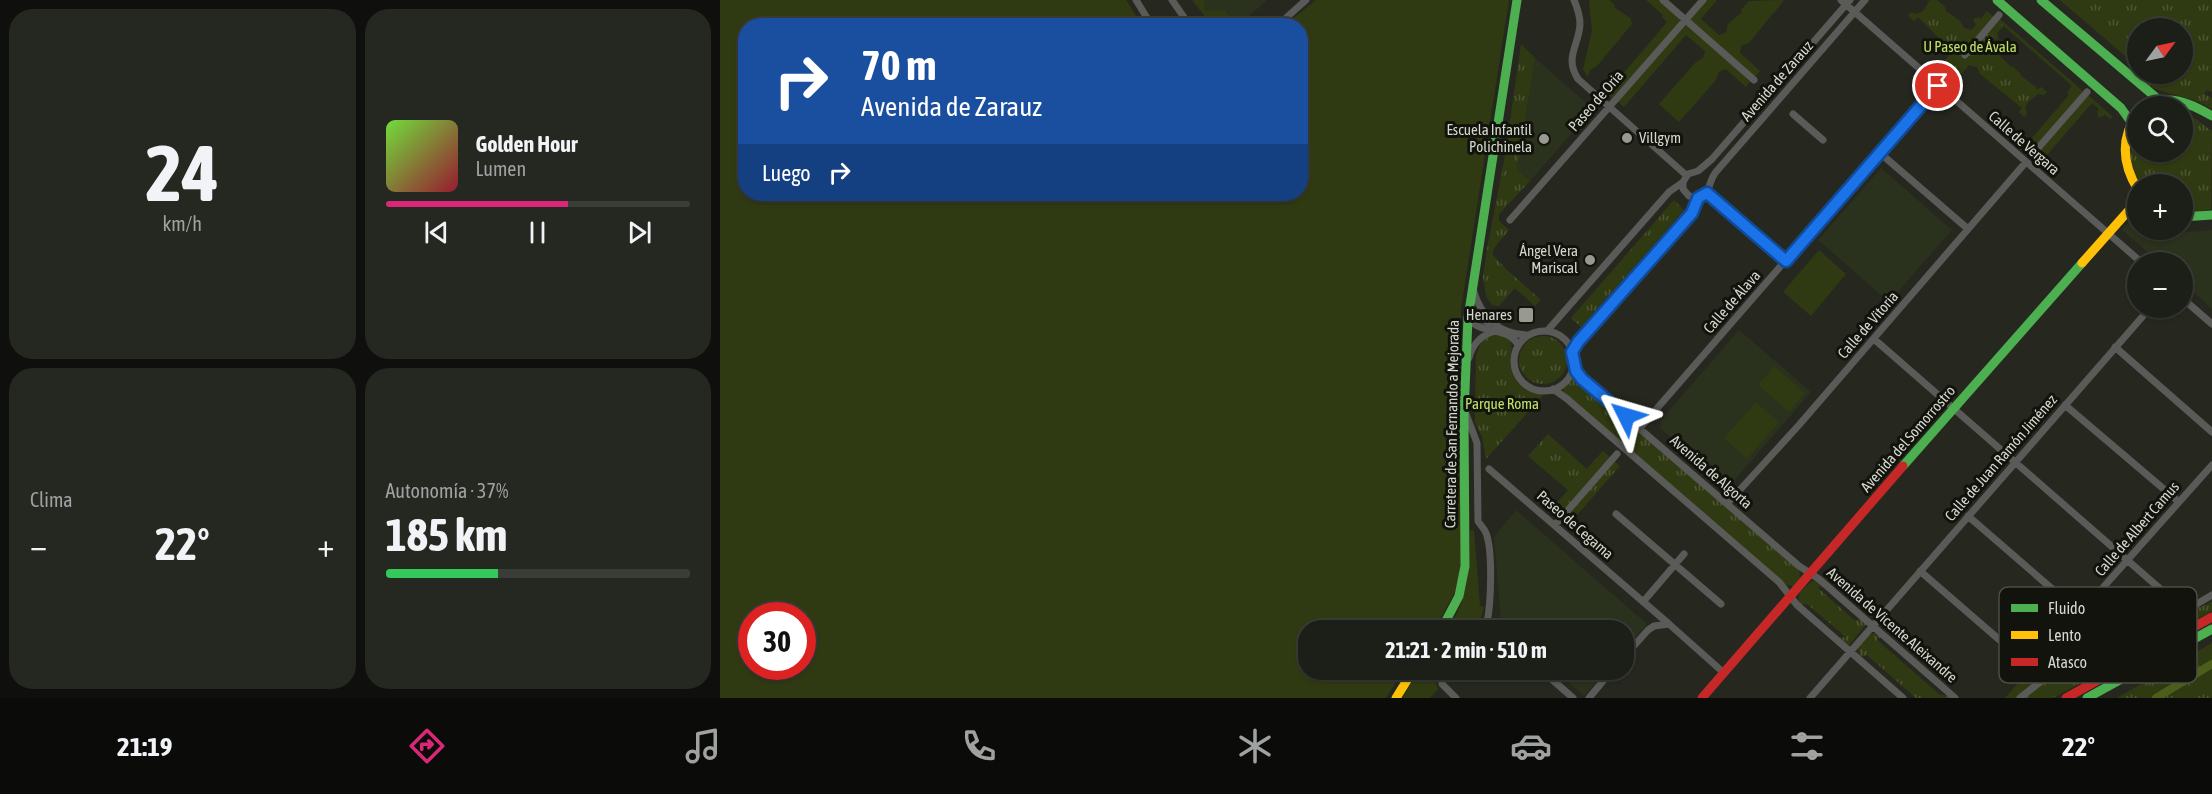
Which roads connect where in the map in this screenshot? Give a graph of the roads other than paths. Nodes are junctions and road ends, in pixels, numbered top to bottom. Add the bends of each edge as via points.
1 (1137, 0) edge
2 (1172, 0) edge
3 (1306, 0) edge
4 (1517, 0) edge
5 (1574, 0) edge
6 (1663, 0) edge
7 (1702, 0) edge
8 (1865, 0) edge
9 (1997, 0) edge
10 (2041, 0) edge
11 (1846, 2) edge
12 (1855, 12) junction
13 (1999, 15) dead end
14 (1147, 18) edge
15 (1184, 18) edge
16 (1286, 18) edge
17 (1685, 20) junction
18 (1965, 55) dead end
19 (1754, 80) dead end
20 (1938, 86) junction
21 (2086, 92) dead end
22 (2154, 96) edge
23 (2193, 106) edge
24 (1608, 107) junction
25 (1793, 114) dead end
26 (2127, 116) edge
27 (2212, 116) edge
28 (2127, 137) edge
29 (1823, 140) dead end
30 (1880, 153) junction
31 (2032, 155) dead end
32 (2026, 162) junction
33 (1698, 171) junction
34 (2129, 174) edge
35 (1685, 179) junction
36 (1709, 181) junction
37 (1707, 193) junction
38 (1698, 198) junction
39 (2127, 212) edge
40 (2212, 215) edge
41 (2193, 217) edge
42 (1510, 220) dead end
43 (1968, 229) junction
44 (2108, 234) junction
45 (2129, 252) edge
46 (1786, 261) junction
47 (1472, 285) junction
48 (2193, 308) edge
49 (1468, 318) junction
50 (2141, 318) edge
51 (2212, 324) edge
52 (1499, 329) junction
53 (1547, 331) junction
54 (1529, 335) junction
55 (1874, 339) junction
56 (1518, 345) junction
57 (2115, 347) junction
58 (1572, 352) junction
59 (1573, 363) junction
60 (1466, 372) junction
61 (1553, 389) junction
62 (2065, 405) junction
63 (1464, 408) junction
64 (1953, 408) junction
65 (1640, 428) junction
66 (2212, 432) edge
67 (1617, 454) dead end
68 (2015, 462) junction
69 (2212, 465) edge
70 (1489, 469) dead end
71 (2179, 502) junction
72 (1728, 504) junction
73 (1616, 514) dead end
74 (1968, 516) junction
75 (1554, 525) junction
76 (1684, 554) dead end
77 (2128, 561) junction
78 (1675, 564) junction
79 (1920, 571) junction
80 (1810, 574) junction
81 (2050, 587) edge
82 (2105, 587) edge
83 (2158, 587) edge
84 (2212, 595) edge
85 (1790, 597) junction
86 (1643, 602) junction
87 (1721, 604) dead end
88 (2197, 604) edge
89 (2212, 617) edge
90 (1447, 620) edge
91 (1488, 620) edge
92 (1668, 624) junction
93 (2197, 625) edge
94 (1872, 626) junction
95 (2212, 629) edge
96 (2197, 637) edge
97 (1999, 639) edge
98 (1634, 646) edge
99 (1850, 651) junction
100 (1724, 674) junction
101 (1407, 680) edge
102 (1442, 680) edge
103 (1553, 680) edge
104 (1605, 680) edge
105 (2038, 683) edge
106 (2093, 683) edge
107 (2113, 683) edge
108 (1396, 698) edge
109 (1456, 698) edge
110 (1573, 698) edge
111 (1589, 698) edge
112 (1702, 698) edge
113 (1810, 698) edge
114 (1903, 698) edge
115 (1955, 698) edge
116 (2020, 698) edge
117 (2066, 698) edge
118 (2086, 698) edge

1 - 14 street
2 - 15 street
3 - 16 street
4 - 47 street, Carretera de San Fernando a Mejorada
5 - 24 street via 1580,25 1572,68 1580,82
6 - 17 street
7 - 17 street, Paseo de Oria
8 - 12 street, Avenida de Zarauz
9 - 26 street
10 - 22 street
11 - 12 street, Calle de Vergara
11 - 33 street, Avenida de Zarauz
12 - 20 street, Calle de Vergara
12 - 36 street, Avenida de Zarauz
13 - 18 street
17 - 19 street
17 - 24 street, Paseo de Oria
20 - 30 street, Calle de Álava
20 - 32 street, Calle de Vergara
21 - 31 street
23 - 27 street
24 - 35 street
24 - 42 street, Paseo de Oria
25 - 29 street
28 - 34 street via 2124,149
30 - 43 street
30 - 46 street, Calle de Álava
32 - 43 street, Calle de Vitoria
32 - 44 street, Calle de Vergara
33 - 35 street, Avenida de Zarauz via 1692,171
33 - 36 street
35 - 38 street via 1683,189
35 - 53 street, Avenida de Zarauz via 1669,192
36 - 37 street
37 - 38 street
37 - 46 street
38 - 58 street via 1692,213
39 - 44 street, Avenida del Somorrostro
40 - 41 street
43 - 55 street, Calle de Vitoria
44 - 45 street, Calle de Vergara
44 - 64 street, Avenida del Somorrostro
46 - 65 street, Calle de Álava
47 - 49 street, Carretera de San Fernando a Mejorada
47 - 52 street via 1482,312
48 - 51 street
49 - 52 street via 1478,317
49 - 60 street, Carretera de San Fernando a Mejorada
50 - 57 street, Calle de Juan Ramón Jiménez
52 - 54 street
52 - 56 street
52 - 60 street via 1476,343
53 - 54 street
53 - 58 street via 1563,338
54 - 56 street
55 - 64 street
55 - 72 street, Calle de Vitoria
56 - 61 street via 1514,363 1521,379 1536,389
57 - 62 street, Calle de Juan Ramón Jiménez
57 - 66 street
58 - 59 street
59 - 61 street via 1566,381
59 - 65 street, Avenida de Algorta via 1582,379
60 - 63 street, Carretera de San Fernando a Mejorada
61 - 85 street via 1779,582
62 - 68 street, Calle de Juan Ramón Jiménez
62 - 71 street
63 - 90 street, Carretera de San Fernando a Mejorada via 1465,566 1460,596
63 - 91 street via 1477,443 1478,521 1487,539 1491,600
64 - 68 street
64 - 80 street, Avenida del Somorrostro
65 - 72 street, Avenida de Algorta
67 - 75 street
68 - 74 street, Calle de Juan Ramón Jiménez
68 - 77 street
69 - 71 street, Calle de Albert Camus
70 - 75 street, Paseo de Cegama
71 - 77 street, Calle de Albert Camus
72 - 80 street, Avenida de Algorta
73 - 78 street
74 - 79 street, Calle de Juan Ramón Jiménez
74 - 81 street
75 - 86 street, Paseo de Cegama
76 - 78 street
77 - 82 street, Calle de Albert Camus
77 - 83 street
78 - 86 street
78 - 87 street
79 - 94 street, Calle de Juan Ramón Jiménez
79 - 97 street
80 - 85 street, Avenida del Somorrostro
80 - 94 street, Avenida de Vicente Aleixandre
84 - 88 street
85 - 99 street
85 - 100 street, Avenida del Somorrostro
86 - 92 street, Paseo de Cegama
89 - 93 street
92 - 98 street via 1654,626
92 - 100 street, Paseo de Cegama
94 - 99 street, Calle de Juan Ramón Jiménez
94 - 115 street, Avenida de Vicente Aleixandre
95 - 96 street
99 - 113 street, Calle de Juan Ramón Jiménez
99 - 114 street
100 - 112 street, Avenida del Somorrostro
101 - 108 street
102 - 109 street
103 - 110 street
104 - 111 street
105 - 116 street
106 - 117 street
107 - 118 street

